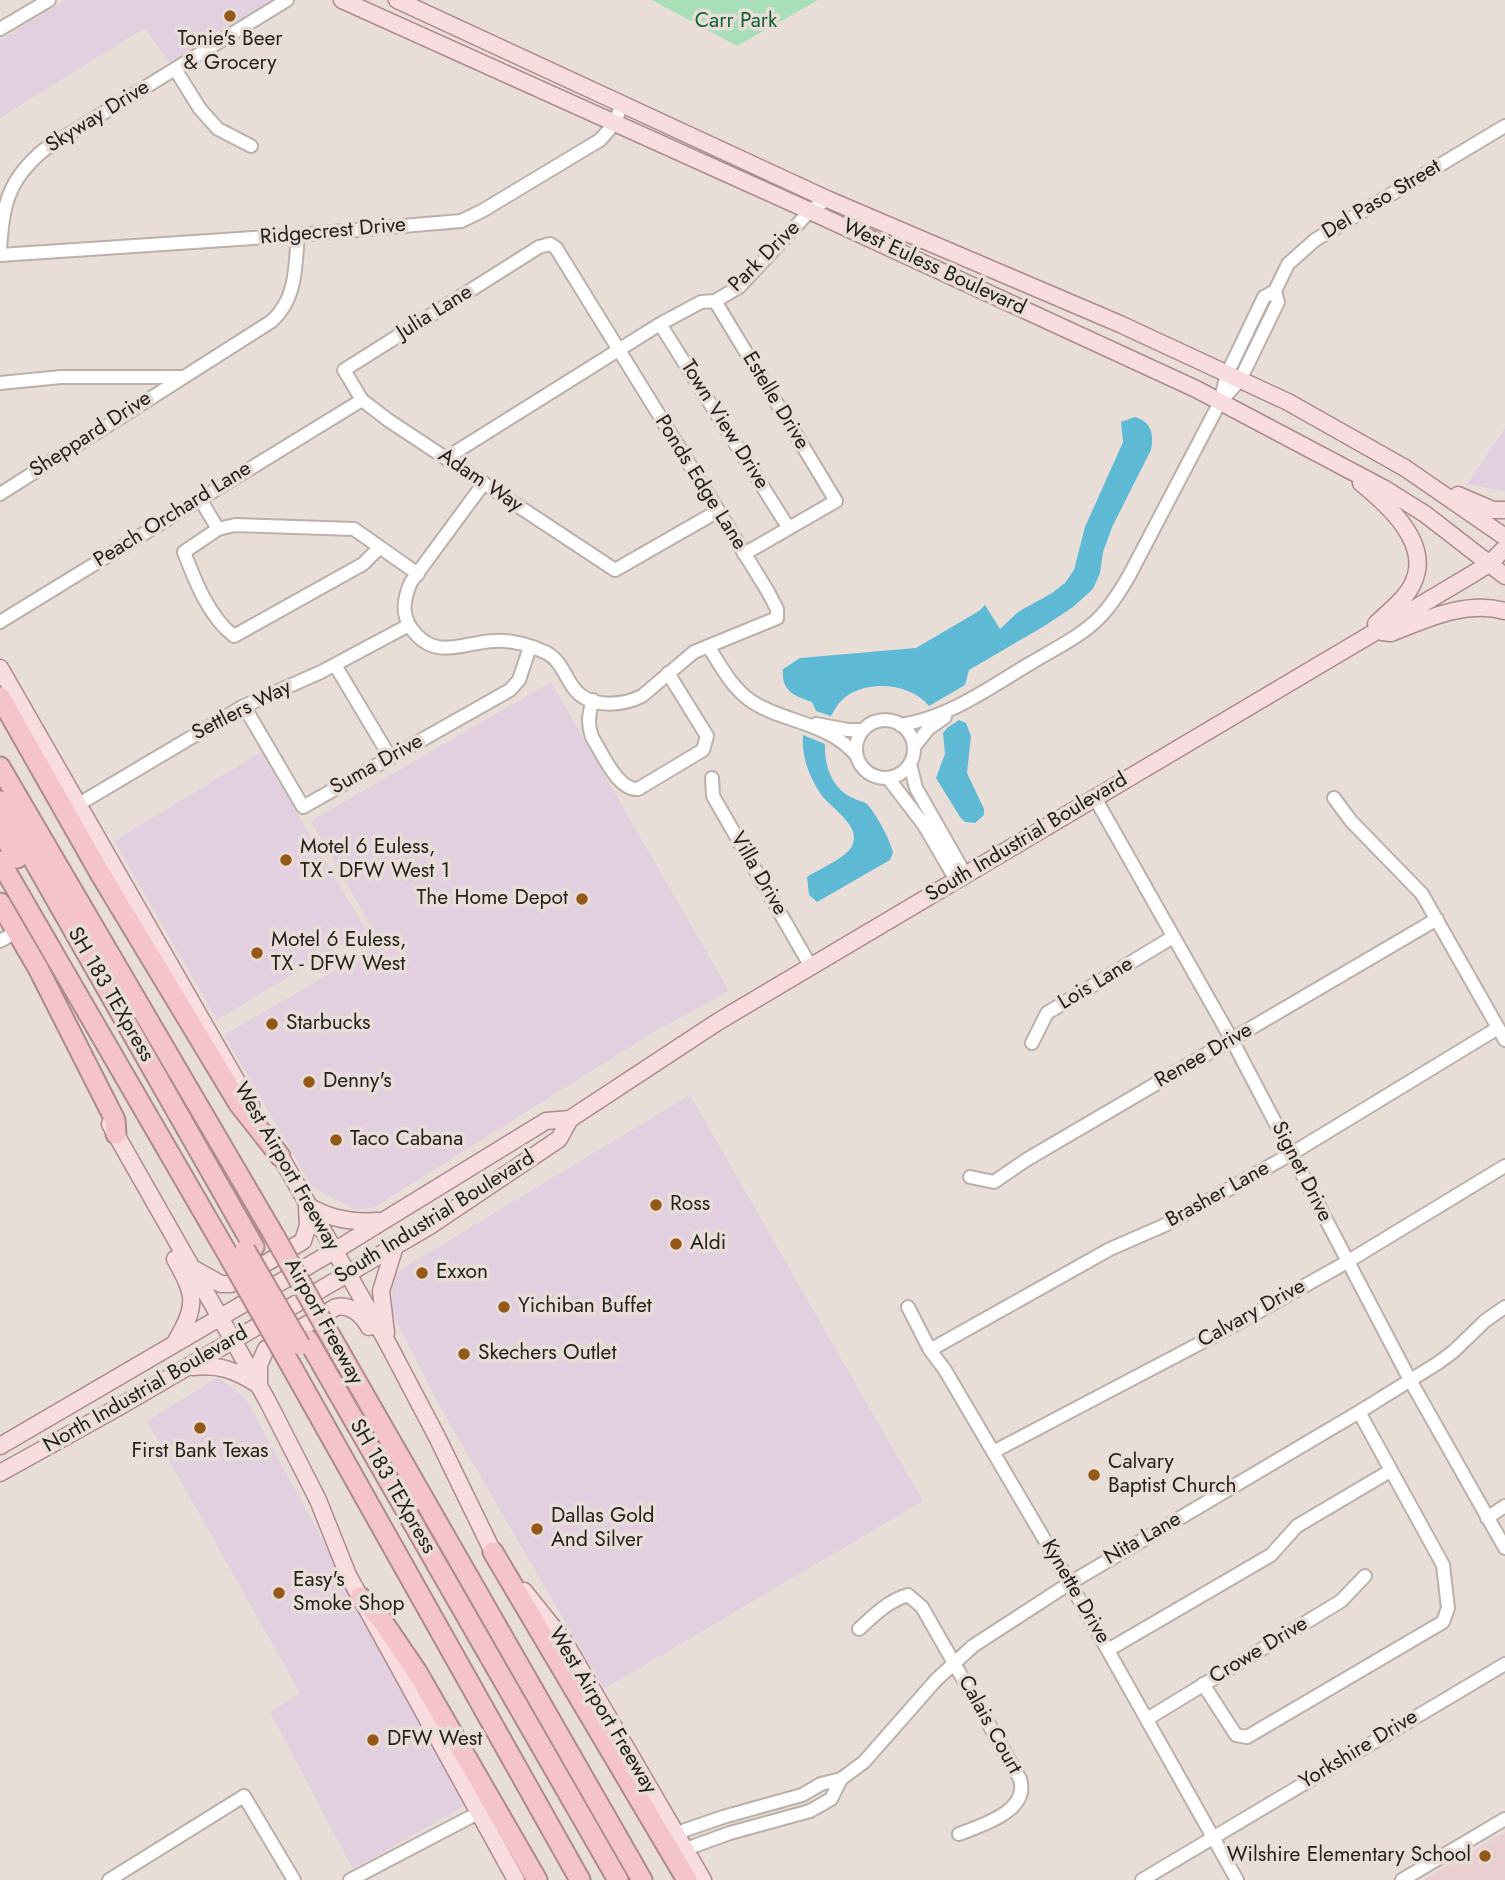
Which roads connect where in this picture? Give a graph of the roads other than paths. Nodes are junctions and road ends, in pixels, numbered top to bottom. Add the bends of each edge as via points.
1 (49, 0) edge
2 (287, 0) edge
3 (342, 0) edge
4 (397, 0) edge
5 (0, 29) edge
6 (175, 69) junction
7 (622, 103) junction
8 (615, 123) junction
9 (1505, 125) edge
10 (251, 146) dead end
11 (827, 199) junction
12 (810, 211) junction
13 (298, 235) junction
14 (556, 248) joint
15 (0, 253) edge
16 (715, 301) junction
17 (660, 324) junction
18 (618, 350) junction
19 (182, 377) junction
20 (1234, 377) junction
21 (0, 383) edge
22 (362, 400) junction
23 (1220, 402) junction
24 (446, 458) junction
25 (1332, 460) junction
26 (1405, 468) junction
27 (484, 484) junction
28 (0, 494) edge
29 (200, 499) junction
30 (1505, 510) edge
31 (718, 511) junction
32 (788, 527) junction
33 (218, 529) junction
34 (1505, 537) edge
35 (380, 547) junction
36 (1505, 548) edge
37 (744, 554) junction
38 (1497, 562) edge
39 (418, 574) junction
40 (1505, 576) edge
41 (1505, 611) edge
42 (0, 622) edge
43 (409, 625) junction
44 (1376, 632) junction
45 (1359, 642) junction
46 (530, 646) junction
47 (708, 646) junction
48 (335, 665) junction
49 (0, 668) edge
50 (668, 673) junction
51 (0, 697) edge
52 (593, 700) junction
53 (244, 706) junction
54 (956, 708) junction
55 (805, 722) junction
56 (900, 725) junction
57 (863, 730) junction
58 (914, 747) junction
59 (857, 755) junction
60 (390, 757) junction
61 (909, 764) junction
62 (0, 767) edge
63 (712, 778) dead end
64 (888, 778) junction
65 (1095, 798) junction
66 (1334, 798) dead end
67 (0, 801) edge
68 (79, 804) junction
69 (0, 829) edge
70 (0, 861) edge
71 (960, 877) junction
72 (0, 903) edge
73 (1437, 919) junction
74 (0, 920) edge
75 (1173, 937) junction
76 (4, 938) edge
77 (811, 967) junction
78 (1502, 1034) edge
79 (1232, 1040) junction
80 (1032, 1043) dead end
81 (570, 1119) junction
82 (116, 1135) junction
83 (1292, 1154) junction
84 (280, 1156) junction
85 (1505, 1166) edge
86 (970, 1177) dead end
87 (150, 1196) junction
88 (307, 1205) junction
89 (383, 1220) junction
90 (395, 1246) junction
91 (334, 1251) junction
92 (243, 1252) junction
93 (1347, 1262) junction
94 (192, 1267) junction
95 (348, 1275) junction
96 (278, 1283) joint
97 (291, 1306) joint
98 (908, 1307) dead end
99 (1505, 1307) edge
100 (221, 1316) junction
101 (234, 1339) junction
102 (175, 1343) junction
103 (298, 1347) junction
104 (390, 1349) junction
105 (930, 1350) junction
106 (187, 1367) junction
107 (1410, 1380) junction
108 (259, 1385) junction
109 (1359, 1412) junction
110 (0, 1446) edge
111 (993, 1452) junction
112 (1390, 1471) junction
113 (0, 1474) edge
114 (1505, 1506) edge
115 (1487, 1518) junction
116 (1505, 1548) edge
117 (493, 1552) junction
118 (1365, 1576) dead end
119 (1070, 1583) junction
120 (360, 1597) junction
121 (859, 1629) dead end
122 (1108, 1650) junction
123 (954, 1663) junction
124 (1505, 1664) edge
125 (1203, 1684) junction
126 (1147, 1719) junction
127 (594, 1726) junction
128 (841, 1779) junction
129 (478, 1813) junction
130 (1505, 1819) edge
131 (674, 1834) junction
132 (959, 1834) dead end
133 (1213, 1837) junction
134 (683, 1850) junction
135 (1410, 1878) edge
136 (109, 1880) edge
137 (294, 1880) edge
138 (350, 1880) edge
139 (516, 1880) edge
140 (537, 1880) edge
141 (580, 1880) edge
142 (605, 1880) edge
143 (618, 1880) edge
144 (642, 1880) edge
145 (679, 1880) edge
146 (687, 1880) edge
147 (703, 1880) edge
148 (1142, 1880) edge
149 (1237, 1880) edge

1 - 5 street
2 - 6 street, Skyway Drive
3 - 8 main road, West Euless Boulevard
4 - 7 main road, West Euless Boulevard
6 - 10 street via 218,129
6 - 15 street, Skyway Drive via 45,149 23,169 3,211
7 - 8 street, Ridgecrest Drive
7 - 11 main road, West Euless Boulevard
8 - 12 main road, West Euless Boulevard
8 - 13 street, Ridgecrest Drive via 600,140 461,221
9 - 20 street, Del Paso Street via 1315,240 1288,264 1275,291 1278,302
11 - 12 street, Park Drive
11 - 20 main road, West Euless Boulevard
12 - 16 street, Park Drive via 749,278
12 - 23 main road, West Euless Boulevard
13 - 15 street, Ridgecrest Drive
13 - 19 street, Sheppard Drive via 291,295 282,312
14 - 18 street, Ponds Edge Lane
14 - 22 street, Julia Lane via 550,244 539,247 344,370
16 - 17 street, Park Drive via 701,302
16 - 32 street, Estelle Drive via 836,501
17 - 18 street, Park Drive
17 - 32 street, Town View Drive
18 - 24 street, Park Drive
18 - 31 street, Ponds Edge Lane
19 - 21 street via 61,377
19 - 28 street, Sheppard Drive
20 - 23 street, Del Paso Street
20 - 26 main road, West Euless Boulevard
22 - 24 street, Adam Way
22 - 29 street, Peach Orchard Lane
23 - 25 main road, West Euless Boulevard
23 - 54 street, Del Paso Street via 1130,574 1099,619
24 - 27 street, Adam Way
25 - 38 main road, West Euless Boulevard
25 - 45 main road via 1395,514 1415,546 1418,564 1412,586
26 - 30 main road via 1476,504
26 - 34 main road, West Euless Boulevard
27 - 31 street, Adam Way via 615,570
27 - 39 street
29 - 33 street
29 - 42 street, Peach Orchard Lane
31 - 37 street, Ponds Edge Lane
32 - 37 street
33 - 35 street via 235,525 354,529
33 - 35 street via 184,552 212,610 234,636 363,565
35 - 39 street
36 - 38 main road, South Industrial Boulevard
37 - 47 street, Ponds Edge Lane via 778,609 777,618
38 - 40 main road, West Euless Boulevard
38 - 44 main road, South Industrial Boulevard
39 - 43 street via 405,595 403,608
41 - 44 main road via 1445,612 1391,633
43 - 46 street via 423,642 435,647 496,640
43 - 48 street, Settlers Way
44 - 45 main road, South Industrial Boulevard
45 - 65 main road, South Industrial Boulevard
46 - 52 street via 551,655 575,690
46 - 60 street, Suma Drive via 519,680 510,690
47 - 50 street
47 - 55 street via 734,687 752,702
48 - 53 street, Settlers Way
48 - 60 street
49 - 68 main road, West Airport Freeway
50 - 52 street via 633,701 611,705
50 - 52 street via 707,736 706,744 702,751 638,789 622,786 592,737 589,716
51 - 84 highway via 239,1104
53 - 60 street, Suma Drive via 303,807
53 - 68 street, Settlers Way
54 - 56 street
54 - 58 street via 928,729
55 - 57 street
55 - 59 street
56 - 57 street via 885,720
56 - 58 street
57 - 59 street
58 - 61 street
59 - 64 street via 872,775
61 - 64 street
61 - 71 street
62 - 144 highway, Airport Freeway, bridge
63 - 77 street, Villa Drive via 713,796
64 - 71 street
65 - 71 main road, South Industrial Boulevard
65 - 75 street, Signet Drive
66 - 73 street via 1422,894
67 - 92 highway, SH 183 TEXpress
68 - 84 main road, West Airport Freeway
69 - 92 highway, SH 183 TEXpress
70 - 92 highway
71 - 77 main road, South Industrial Boulevard
72 - 82 highway via 115,1120
73 - 78 street
73 - 79 street, Renee Drive
74 - 76 main road
75 - 79 street, Signet Drive
75 - 80 street, Lois Lane via 1047,1013
76 - 82 main road
77 - 81 main road, South Industrial Boulevard
78 - 83 street, Brasher Lane
79 - 83 street, Signet Drive
79 - 86 street, Renee Drive via 994,1182
81 - 89 main road, South Industrial Boulevard via 546,1121
81 - 90 main road, South Industrial Boulevard via 559,1139
82 - 87 main road
83 - 93 street, Signet Drive
83 - 105 street, Brasher Lane
84 - 88 main road, West Airport Freeway
85 - 93 street, Calvary Drive
87 - 94 main road
87 - 102 main road via 153,1217 191,1288 192,1306
88 - 89 main road via 341,1219
88 - 91 main road, West Airport Freeway
88 - 94 main road via 303,1241 231,1284 221,1284
89 - 91 main road, South Industrial Boulevard
90 - 95 main road, South Industrial Boulevard
90 - 104 main road via 380,1291
91 - 95 main road, West Airport Freeway
91 - 96 main road, South Industrial Boulevard
92 - 103 highway, bridge
92 - 103 highway, SH 183 TEXpress
93 - 107 street, Signet Drive
93 - 111 street, Calvary Drive
94 - 100 main road
95 - 97 main road, South Industrial Boulevard
95 - 104 main road, West Airport Freeway
96 - 100 main road, North Industrial Boulevard
97 - 101 main road, North Industrial Boulevard
98 - 105 street, Kynette Drive
99 - 107 street, Nita Lane via 1454,1351
100 - 101 main road
100 - 102 main road, North Industrial Boulevard
101 - 106 main road, North Industrial Boulevard
101 - 108 main road
102 - 110 main road, North Industrial Boulevard
103 - 141 highway
103 - 142 highway, SH 183 TEXpress
103 - 143 highway, SH 183 TEXpress
104 - 108 main road via 377,1342 354,1309 335,1307 266,1349 259,1365
104 - 117 main road, West Airport Freeway
105 - 111 street, Kynette Drive
106 - 108 main road via 225,1367
106 - 113 main road, North Industrial Boulevard
107 - 109 street, Nita Lane
107 - 115 street, Signet Drive
108 - 120 main road via 304,1470
109 - 112 street
109 - 119 street, Nita Lane
111 - 119 street, Kynette Drive
112 - 122 street via 1297,1526 1271,1555
112 - 125 street via 1443,1565 1448,1608 1443,1622 1247,1737 1236,1735
114 - 115 street
115 - 116 street, Signet Drive
117 - 127 highway
117 - 131 main road, West Airport Freeway via 564,1641
118 - 125 street, Crowe Drive via 1341,1601
119 - 122 street, Kynette Drive
119 - 123 street, Nita Lane via 1013,1618
120 - 129 main road
120 - 140 highway via 417,1672
121 - 123 street via 878,1611 908,1595 922,1607
122 - 126 street, Kynette Drive
123 - 128 street, Nita Lane via 864,1762
123 - 132 street, Calais Court via 1023,1788 1016,1804 1004,1813
124 - 133 street, Yorkshire Drive
125 - 126 street, Crowe Drive
126 - 133 street, Kynette Drive
127 - 145 highway
127 - 146 highway
128 - 131 street, Nita Lane
128 - 134 street, Nita Lane via 831,1799 810,1811
129 - 138 street
129 - 139 main road
130 - 135 street
131 - 134 main road, West Airport Freeway
133 - 148 street, Yorkshire Drive
133 - 149 street, Kynette Drive
134 - 147 main road, West Airport Freeway
136 - 137 street via 244,1796

